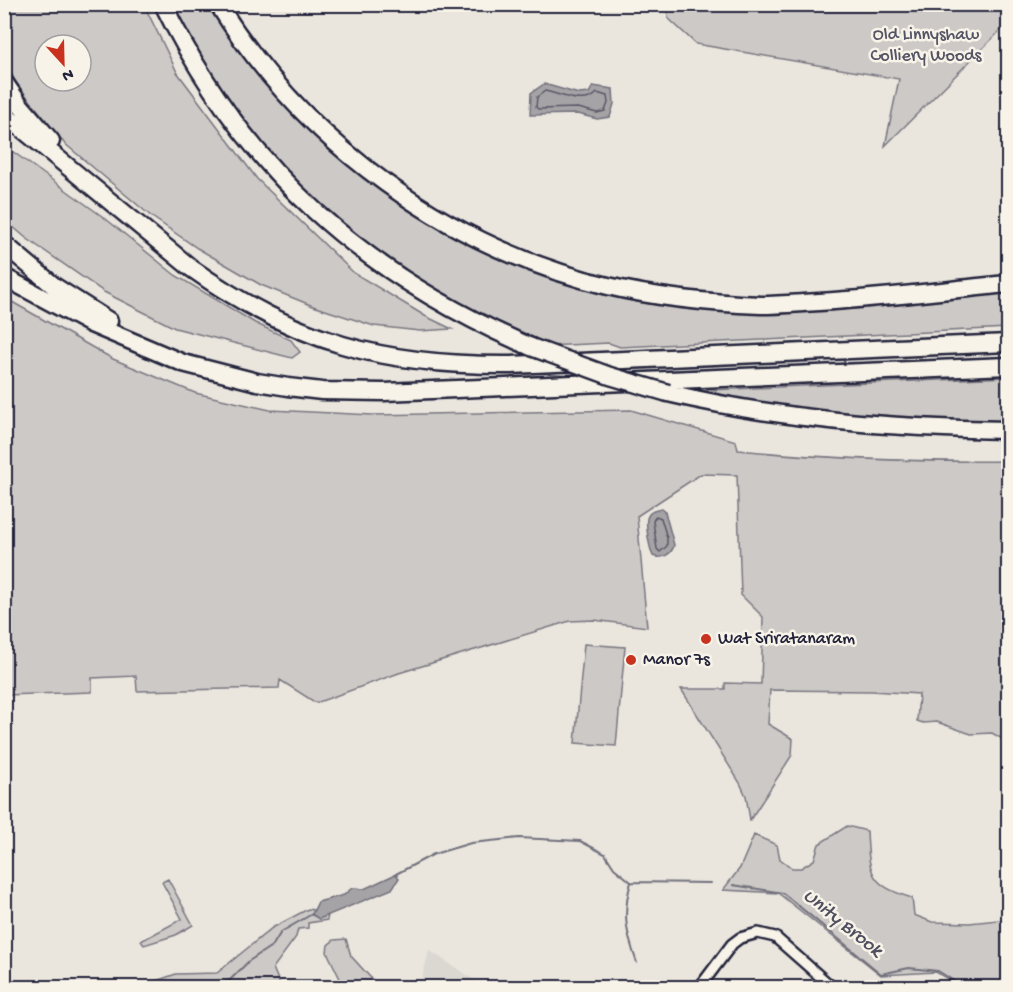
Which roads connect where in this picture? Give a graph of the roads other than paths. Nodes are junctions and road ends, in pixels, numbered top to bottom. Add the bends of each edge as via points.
1 (164, 4) edge
2 (218, 4) edge
3 (4, 82) edge
4 (4, 114) edge
5 (97, 190) junction
6 (4, 244) edge
7 (4, 278) edge
8 (1008, 284) edge
9 (1008, 344) edge
10 (183, 363) junction
11 (1008, 366) edge
12 (1008, 430) edge
13 (699, 987) edge
14 (833, 987) edge

1 - 12 highway, bridge via 219,100 279,176 368,256 467,317 531,347 610,376 715,404 786,417 872,425
2 - 8 highway via 273,79 357,162 447,222 548,268 609,286 691,301 763,305
3 - 5 highway via 38,128
4 - 5 highway
5 - 9 highway via 192,268 248,306 321,339 403,359 511,365
6 - 10 highway via 69,297
7 - 10 highway via 91,324
10 - 11 highway via 257,382 347,392
13 - 14 street via 732,944 758,933 775,937

